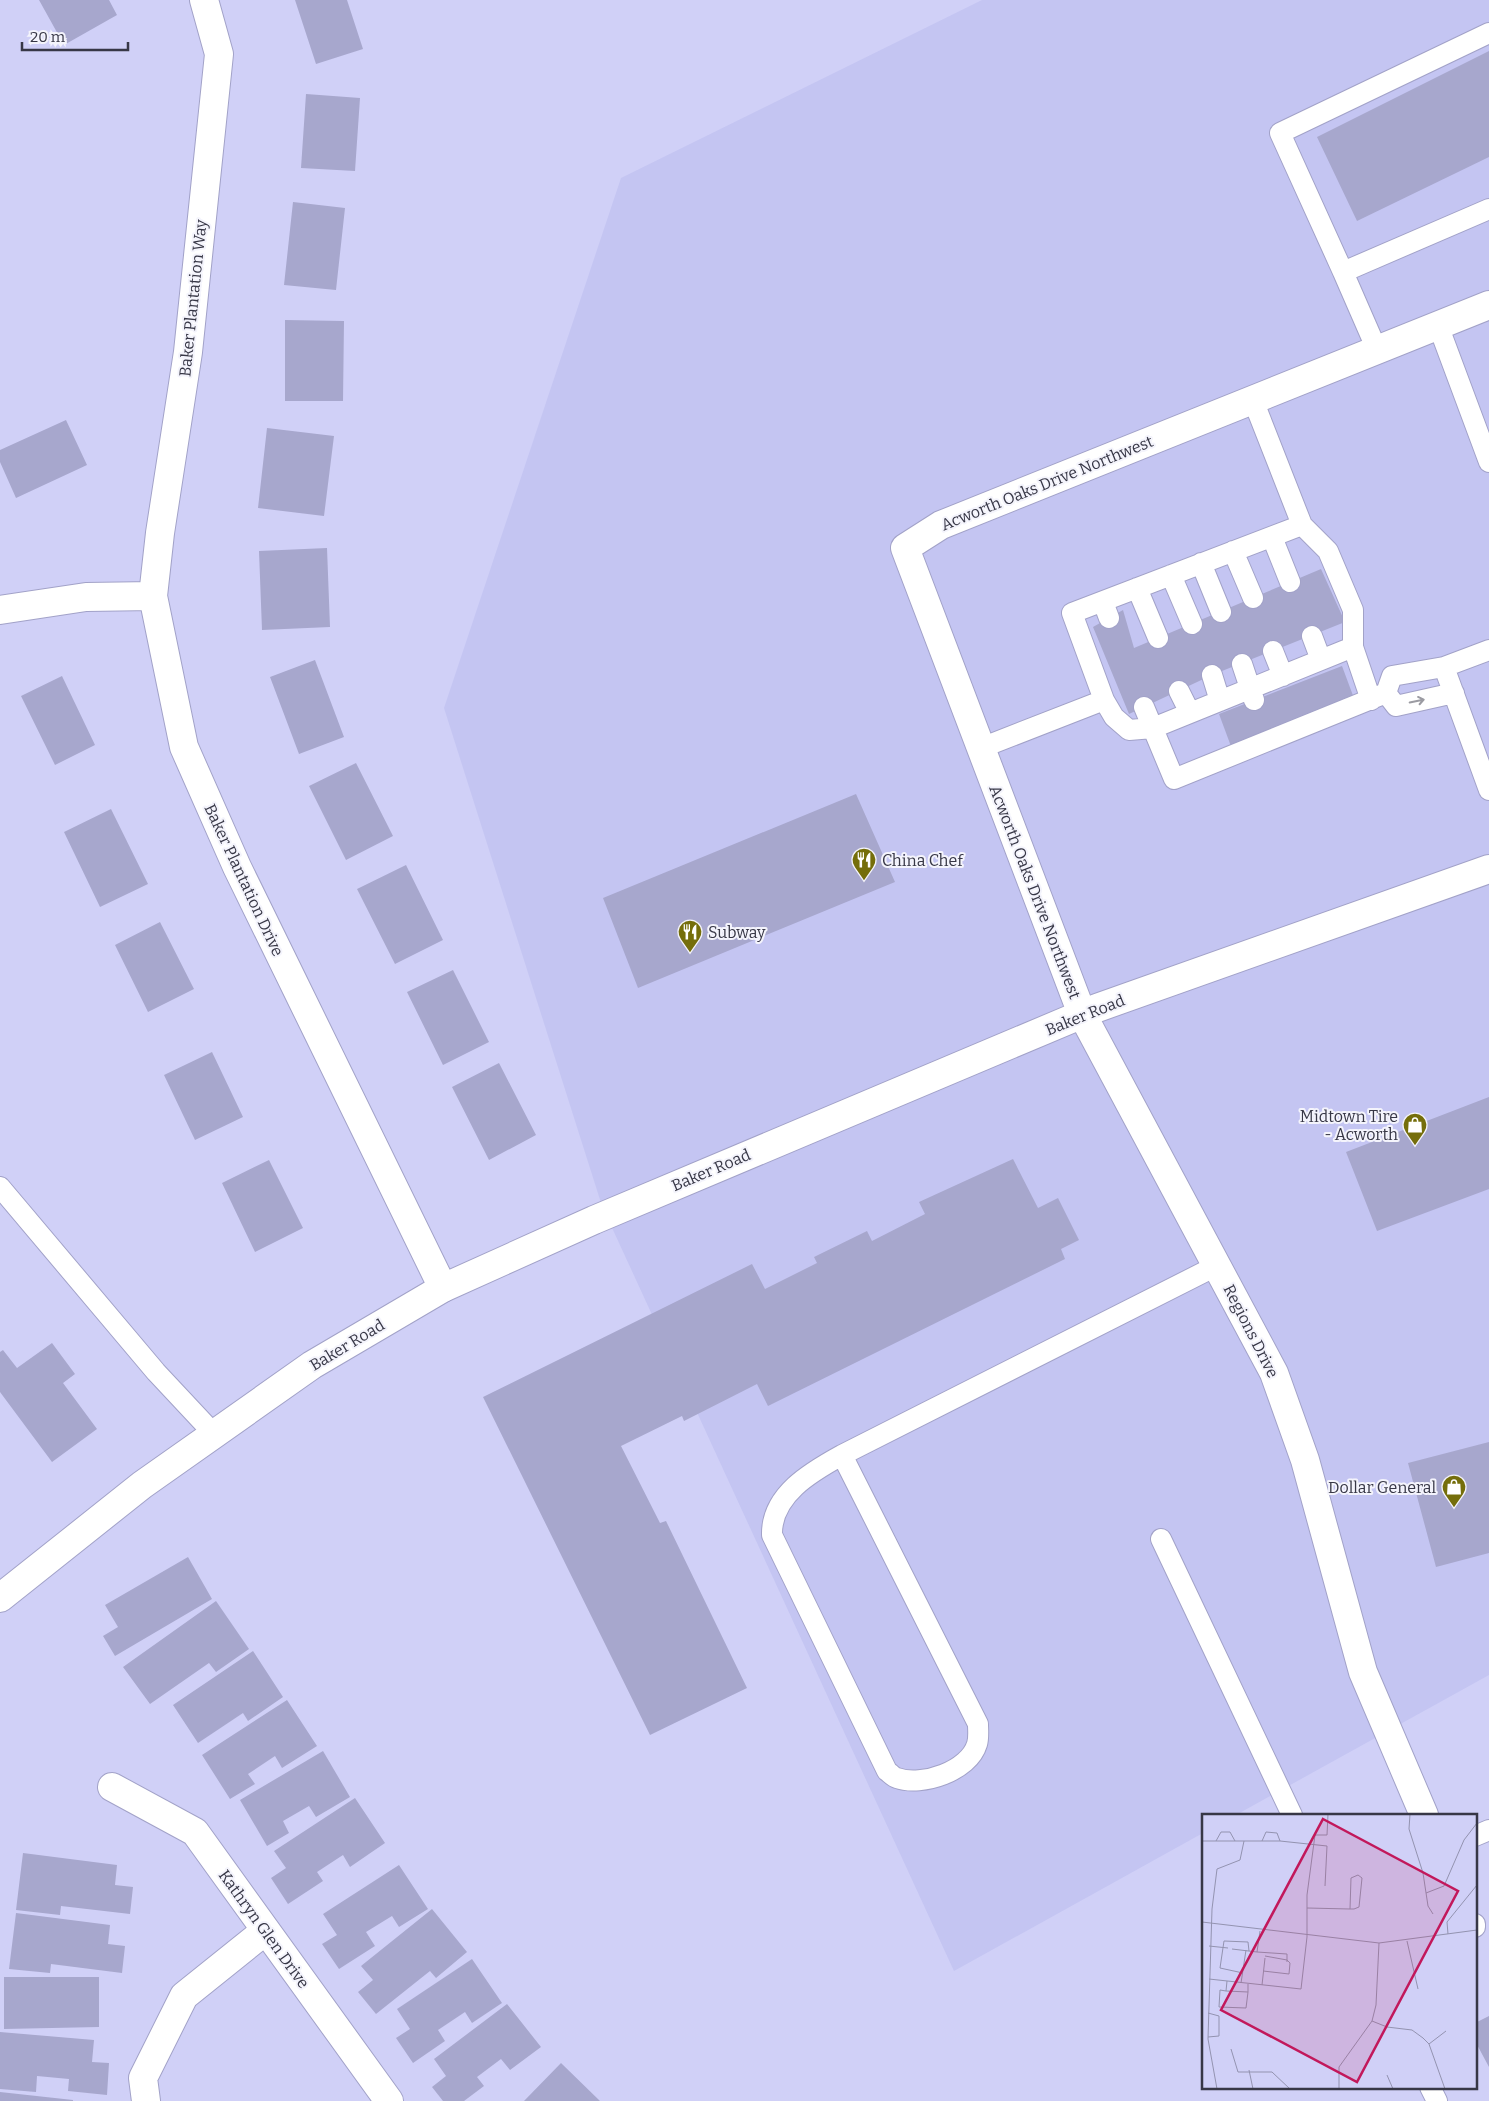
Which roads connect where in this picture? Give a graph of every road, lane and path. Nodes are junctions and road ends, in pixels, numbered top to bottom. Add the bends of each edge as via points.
1 (204, 0) edge
2 (1489, 33) edge
3 (1489, 209) edge
4 (1343, 272) junction
5 (1489, 305) edge
6 (1438, 325) junction
7 (1377, 350) junction
8 (1253, 400) junction
9 (1481, 416) edge
10 (1489, 462) edge
11 (1302, 525) junction
12 (1272, 536) junction
13 (1233, 551) junction
14 (1201, 563) junction
15 (1171, 575) junction
16 (1290, 582) dead end
17 (1136, 588) junction
18 (153, 596) junction
19 (1253, 598) dead end
20 (0, 610) edge
21 (1221, 612) dead end
22 (1192, 624) dead end
23 (1312, 636) dead end
24 (1158, 638) dead end
25 (1353, 647) junction
26 (1489, 650) edge
27 (1273, 651) dead end
28 (1321, 660) junction
29 (1242, 664) dead end
30 (1444, 667) junction
31 (1212, 675) dead end
32 (1297, 675) junction
33 (1179, 691) dead end
34 (1252, 694) junction
35 (1454, 694) junction
36 (1378, 696) junction
37 (1104, 700) junction
38 (1220, 701) junction
39 (1144, 707) dead end
40 (1190, 713) junction
41 (1153, 728) junction
42 (980, 748) junction
43 (1489, 790) edge
44 (1489, 868) edge
45 (1082, 1014) junction
46 (0, 1187) edge
47 (1216, 1266) junction
48 (443, 1288) junction
49 (214, 1434) junction
50 (842, 1454) junction
51 (1161, 1539) dead end
52 (0, 1598) edge
53 (112, 1787) dead end
54 (1292, 1814) edge
55 (1424, 1814) edge
56 (1489, 1830) edge
57 (1476, 1836) edge
58 (265, 1932) junction
59 (1430, 2088) edge
60 (146, 2101) edge
61 (389, 2101) edge
62 (1437, 2101) edge

1 - 18 street, Baker Plantation Way via 219,54 188,352
2 - 4 lane via 1280,133
3 - 4 lane
4 - 7 lane
5 - 6 street, Acworth Oaks Drive Northwest
6 - 7 street, Acworth Oaks Drive Northwest
6 - 9 lane
7 - 8 street, Acworth Oaks Drive Northwest
8 - 11 lane
8 - 42 street, Acworth Oaks Drive Northwest via 941,525 905,548
9 - 10 lane
11 - 12 lane
11 - 25 lane via 1328,551 1353,610
12 - 13 lane
12 - 16 lane
13 - 14 lane
13 - 19 lane
14 - 15 lane
14 - 21 lane
15 - 17 lane
15 - 22 lane
17 - 24 lane
17 - 37 lane via 1106,610 1072,613
18 - 20 street via 86,597
18 - 48 street, Baker Plantation Drive via 184,748 241,876
23 - 28 lane
25 - 28 lane
25 - 36 lane
26 - 30 lane
27 - 32 lane
28 - 32 lane
29 - 34 lane
30 - 35 lane
30 - 36 lane via 1392,676
31 - 38 lane
32 - 34 lane
33 - 40 lane
34 - 38 lane
36 -> 35 lane via 1396,706
35 - 43 lane
36 - 41 lane via 1268,738 1174,779
37 - 41 lane via 1114,717 1129,730
37 - 42 lane
38 - 40 lane
39 - 41 lane
40 - 41 lane
42 - 45 street, Acworth Oaks Drive Northwest
44 - 45 street, Baker Road
45 - 47 street, Regions Drive
45 - 48 street, Baker Road via 594,1220
46 - 49 lane via 156,1372
47 - 50 lane
47 - 55 street, Regions Drive via 1274,1373 1305,1460 1363,1672
48 - 49 street, Baker Road via 312,1365
49 - 52 street, Baker Road via 142,1485
50 - 50 lane via 813,1471 785,1497 776,1512 772,1535 887,1771 896,1778 928,1780 955,1769 970,1756 977,1744 978,1724
51 - 54 lane
53 - 58 street, Kathryn Glen Drive via 194,1832
56 - 57 lane
58 - 60 street via 184,1996 143,2078
58 - 61 street, Kathryn Glen Drive
59 - 62 lane

